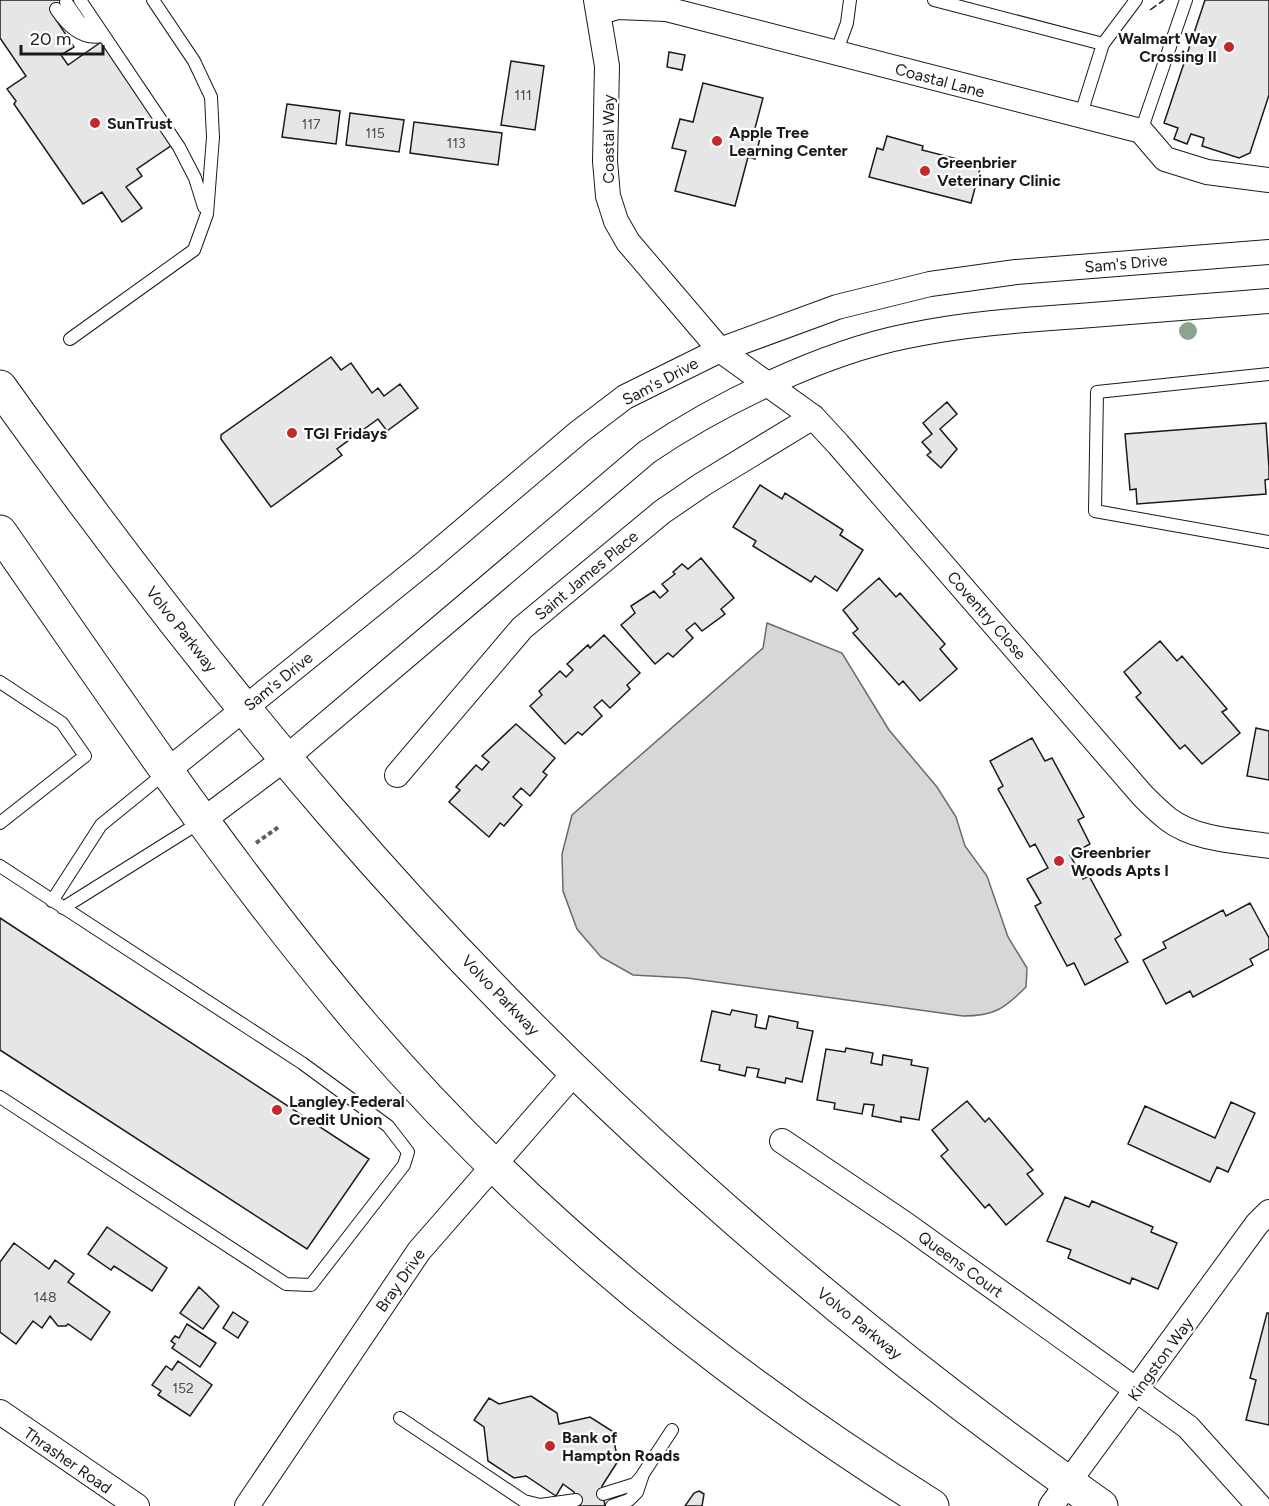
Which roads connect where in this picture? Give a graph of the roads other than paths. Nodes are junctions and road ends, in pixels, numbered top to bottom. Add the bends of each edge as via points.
1 (80, 0) edge
2 (153, 0) edge
3 (850, 0) edge
4 (934, 0) edge
5 (1136, 0) edge
6 (1186, 0) edge
7 (61, 5) dead end
8 (598, 6) edge
9 (102, 36) junction
10 (1103, 44) junction
11 (836, 53) junction
12 (1080, 117) junction
13 (1141, 131) junction
14 (1269, 180) edge
15 (207, 213) junction
16 (1269, 252) edge
17 (1269, 301) edge
18 (70, 339) dead end
19 (720, 350) junction
20 (1269, 374) edge
21 (769, 385) junction
22 (0, 387) edge
23 (813, 417) junction
24 (0, 532) edge
25 (1269, 542) edge
26 (0, 682) edge
27 (245, 708) junction
28 (286, 758) junction
29 (167, 771) junction
30 (397, 775) dead end
31 (202, 821) junction
32 (0, 823) edge
33 (1269, 846) edge
34 (0, 866) edge
35 (57, 904) junction
36 (576, 1071) junction
37 (0, 1097) edge
38 (782, 1141) dead end
39 (494, 1164) junction
40 (1269, 1212) edge
41 (1137, 1391) junction
42 (0, 1413) edge
43 (400, 1418) dead end
44 (672, 1430) dead end
45 (644, 1474) junction
46 (603, 1494) dead end
47 (1060, 1495) edge
48 (576, 1500) dead end
49 (527, 1503) edge
50 (136, 1506) edge
51 (247, 1506) edge
52 (612, 1506) edge
53 (932, 1506) edge
54 (1101, 1506) edge
55 (1259, 1506) edge

1 - 9 lane
2 - 15 lane via 194,61 210,97 213,137
3 - 11 lane
4 - 10 lane
5 - 10 lane
6 - 13 lane
7 - 9 lane via 73,29 88,36
8 - 11 street, Coastal Lane via 666,9
8 - 19 street, Coastal Way via 608,66 605,161 608,196 616,221 628,242
9 - 15 lane via 179,147
10 - 12 lane
11 - 12 street, Coastal Lane
12 - 13 street, Coastal Lane
13 - 14 street via 1165,159 1207,172
15 - 18 lane via 194,250
16 - 19 street, Sam's Drive via 1016,272 930,284 837,307
17 - 21 street via 976,324 905,336
19 - 21 street, Coventry Close
19 - 27 street, Sam's Drive via 626,397 588,425
20 - 25 lane via 1097,392 1095,511
21 - 23 street, Coventry Close
21 - 28 street via 681,429 647,452
22 - 27 main road, Volvo Parkway via 120,551
23 - 30 street, Saint James Place via 662,512 522,628
23 - 33 street, Coventry Close via 1143,796 1169,820 1186,829
24 - 29 main road
26 - 32 lane via 62,723 85,756
27 - 28 main road, Volvo Parkway
27 - 29 street, Sam's Drive
28 - 31 street
28 - 36 main road, Volvo Parkway via 445,938
29 - 31 main road
29 - 35 lane via 101,825
31 - 35 lane
31 - 39 main road via 302,953 367,1030
34 - 35 lane
35 - 37 lane via 302,1063 388,1126 408,1152 404,1165 311,1285 286,1284
36 - 39 street, Bray Drive
36 - 47 main road, Volvo Parkway via 673,1162 807,1279 954,1398
38 - 41 street, Queens Court
39 - 51 street, Bray Drive via 419,1251
39 - 53 main road via 703,1346 815,1429
40 - 41 street, Kingston Way
41 - 47 street, Kingston Way
41 - 55 street via 1188,1427
42 - 50 street, Thrasher Road
43 - 49 lane
44 - 45 lane
45 - 46 lane via 635,1484
45 - 52 lane via 629,1500
47 - 54 main road, Volvo Parkway
48 - 49 lane

